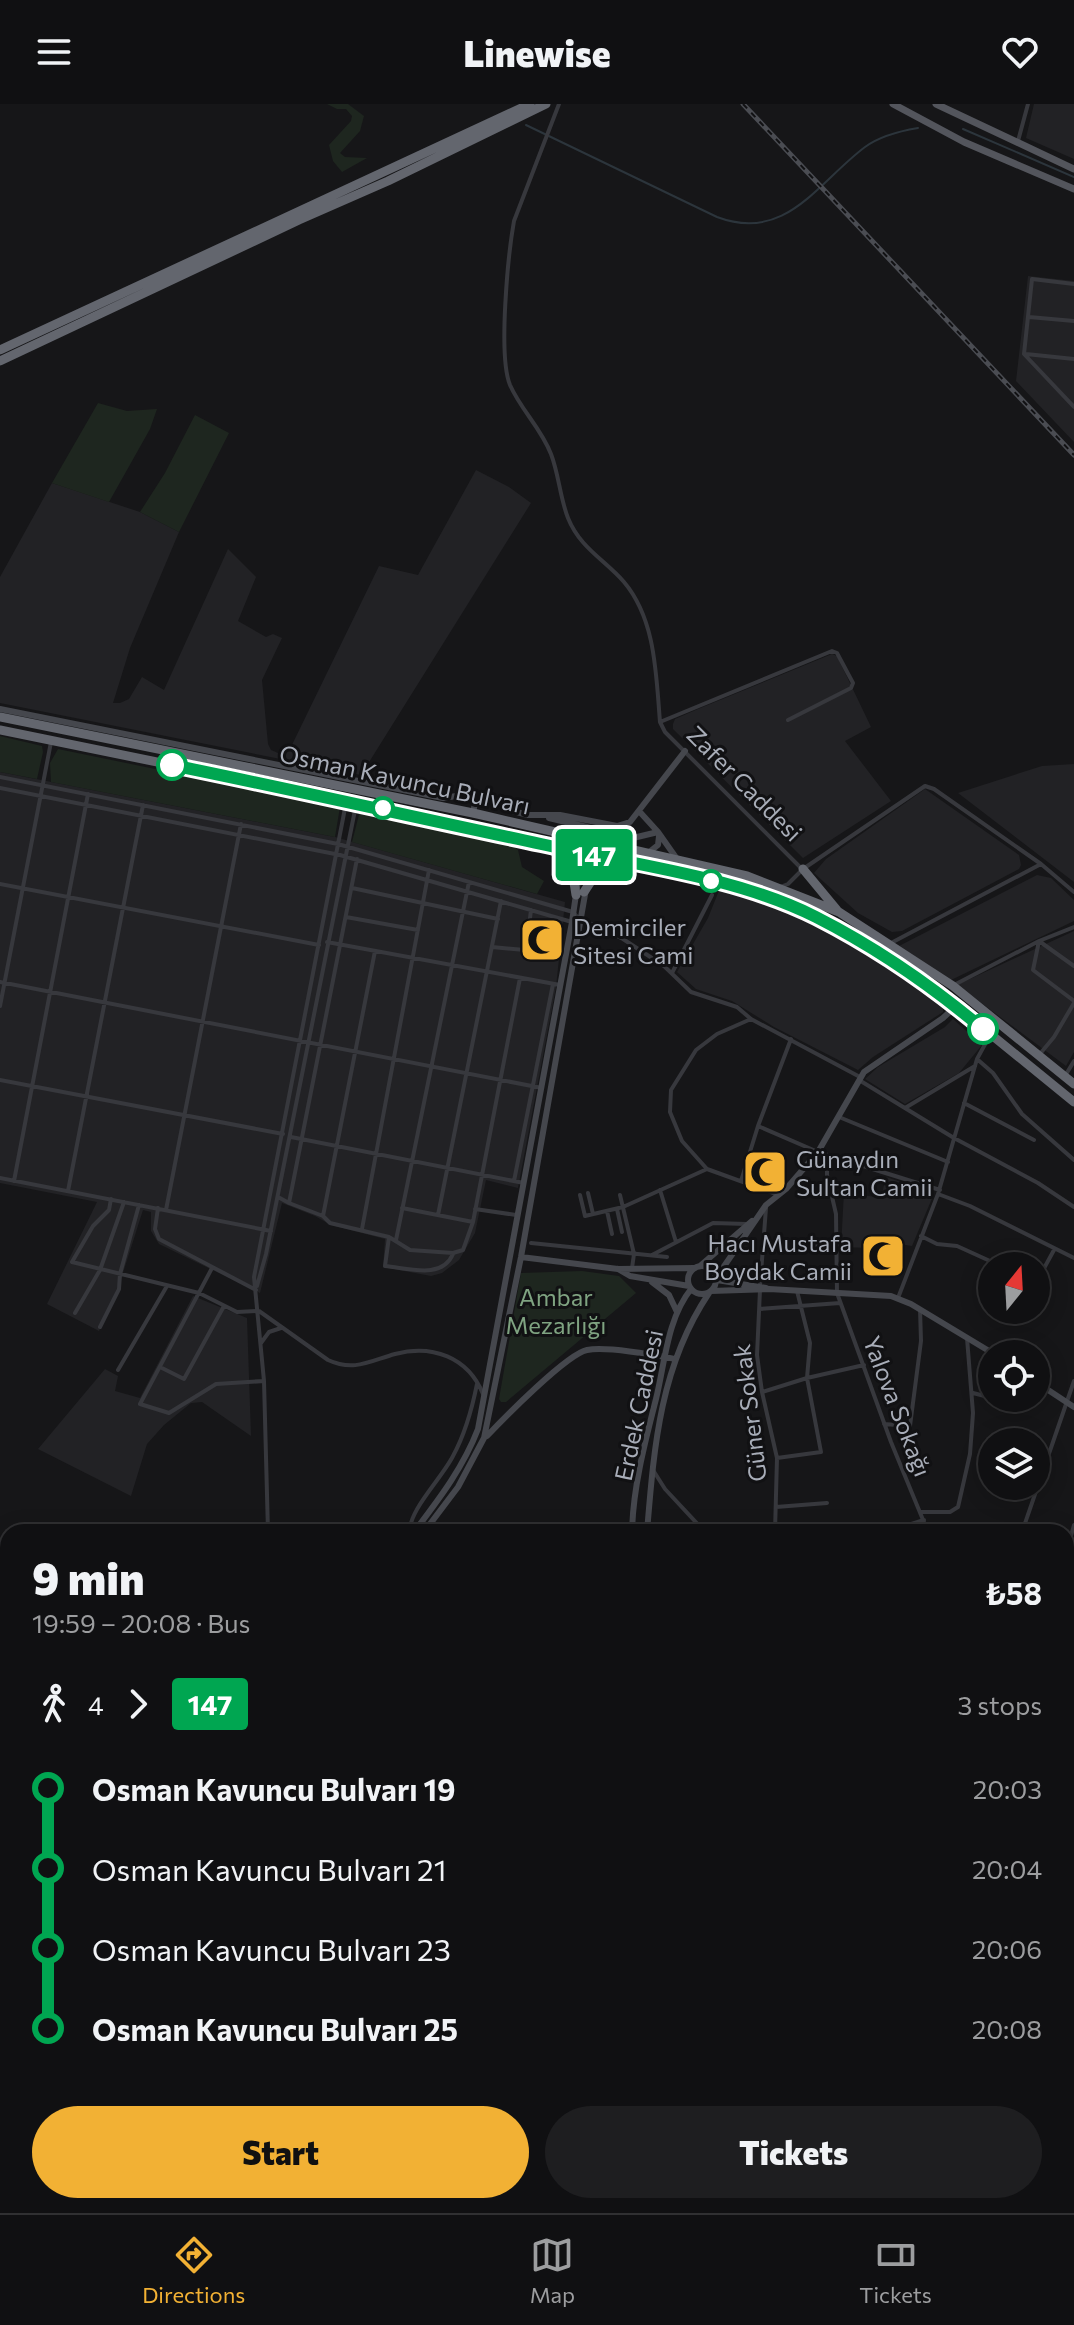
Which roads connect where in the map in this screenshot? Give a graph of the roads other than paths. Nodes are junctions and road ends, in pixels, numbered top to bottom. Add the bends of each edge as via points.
1 (530, 104) edge
2 (546, 104) edge
3 (559, 104) edge
4 (893, 104) edge
5 (1028, 104) edge
6 (941, 105) edge
7 (518, 114) junction
8 (497, 124) junction
9 (1017, 143) junction
10 (1074, 169) edge
11 (1074, 189) edge
12 (1074, 284) edge
13 (1028, 317) junction
14 (1074, 321) edge
15 (0, 350) edge
16 (1024, 354) junction
17 (1074, 359) edge
18 (0, 361) edge
19 (1074, 407) edge
20 (0, 709) edge
21 (0, 717) edge
22 (788, 720) dead end
23 (660, 722) junction
24 (0, 730) edge
25 (51, 741) junction
26 (685, 751) junction
27 (208, 755) junction
28 (0, 777) edge
29 (43, 786) junction
30 (0, 788) edge
31 (88, 794) junction
32 (470, 794) junction
33 (41, 796) junction
34 (484, 797) junction
35 (352, 802) junction
36 (86, 805) junction
37 (143, 805) junction
38 (474, 808) junction
39 (639, 811) junction
40 (141, 816) junction
41 (541, 816) junction
42 (241, 824) junction
43 (658, 832) junction
44 (239, 835) junction
45 (338, 844) junction
46 (539, 844) junction
47 (586, 846) junction
48 (347, 847) junction
49 (648, 853) junction
50 (336, 854) junction
51 (345, 856) junction
52 (357, 859) junction
53 (615, 859) junction
54 (677, 859) junction
55 (1041, 864) junction
56 (803, 869) junction
57 (429, 870) junction
58 (427, 880) junction
59 (469, 881) junction
60 (0, 884) edge
61 (352, 888) junction
62 (779, 888) junction
63 (23, 889) junction
64 (466, 891) junction
65 (1074, 892) edge
66 (580, 893) junction
67 (712, 895) dead end
68 (68, 897) junction
69 (501, 901) junction
70 (423, 903) junction
71 (123, 908) junction
72 (531, 910) junction
73 (462, 912) junction
74 (573, 912) junction
75 (839, 912) junction
76 (346, 917) junction
77 (498, 919) junction
78 (576, 921) junction
79 (221, 927) junction
80 (1074, 927) edge
81 (418, 930) junction
82 (1039, 941) junction
83 (327, 942) junction
84 (889, 944) junction
85 (319, 945) junction
86 (340, 945) junction
87 (492, 947) junction
88 (526, 950) junction
89 (375, 951) junction
90 (558, 953) dead end
91 (412, 958) junction
92 (451, 965) junction
93 (1074, 966) edge
94 (487, 972) junction
95 (672, 973) junction
96 (520, 978) junction
97 (2, 983) edge
98 (556, 985) junction
99 (953, 986) junction
100 (50, 992) junction
101 (105, 1002) junction
102 (1074, 1002) edge
103 (0, 1006) edge
104 (956, 1006) junction
105 (751, 1019) junction
106 (203, 1021) junction
107 (990, 1035) junction
108 (791, 1039) junction
109 (301, 1040) junction
110 (308, 1041) junction
111 (321, 1044) junction
112 (1026, 1044) junction
113 (355, 1051) junction
114 (1039, 1055) junction
115 (394, 1058) junction
116 (977, 1059) junction
117 (1074, 1061) edge
118 (431, 1066) junction
119 (975, 1066) junction
120 (467, 1073) junction
121 (1065, 1076) junction
122 (859, 1078) junction
123 (500, 1079) junction
124 (0, 1080) edge
125 (1074, 1084) edge
126 (32, 1086) junction
127 (533, 1086) junction
128 (542, 1088) junction
129 (86, 1096) junction
130 (1074, 1102) edge
131 (964, 1103) junction
132 (905, 1108) junction
133 (185, 1115) junction
134 (837, 1116) junction
135 (758, 1126) junction
136 (283, 1134) junction
137 (290, 1136) junction
138 (954, 1138) junction
139 (302, 1139) junction
140 (1034, 1140) dead end
141 (337, 1146) junction
142 (818, 1152) junction
143 (376, 1154) junction
144 (827, 1155) junction
145 (1074, 1160) edge
146 (412, 1161) junction
147 (948, 1162) junction
148 (448, 1168) junction
149 (707, 1169) junction
150 (482, 1175) junction
151 (0, 1178) edge
152 (14, 1181) junction
153 (514, 1181) junction
154 (741, 1181) junction
155 (524, 1183) junction
156 (660, 1190) junction
157 (68, 1191) junction
158 (939, 1192) junction
159 (588, 1193) dead end
160 (580, 1195) dead end
161 (620, 1195) dead end
162 (779, 1195) junction
163 (278, 1197) junction
164 (111, 1199) junction
165 (124, 1202) junction
166 (289, 1203) junction
167 (139, 1205) junction
168 (766, 1205) junction
169 (1074, 1207) edge
170 (158, 1208) junction
171 (402, 1208) junction
172 (620, 1208) junction
173 (475, 1209) junction
174 (166, 1210) junction
175 (607, 1211) junction
176 (593, 1214) junction
177 (438, 1215) junction
178 (323, 1216) junction
179 (518, 1216) junction
180 (758, 1217) junction
181 (473, 1222) junction
182 (749, 1224) junction
183 (264, 1230) junction
184 (362, 1230) junction
185 (271, 1231) junction
186 (622, 1232) dead end
187 (612, 1234) dead end
188 (921, 1236) junction
189 (389, 1237) junction
190 (396, 1240) junction
191 (676, 1242) junction
192 (531, 1243) dead end
193 (763, 1246) junction
194 (836, 1246) junction
195 (1054, 1249) junction
196 (453, 1253) junction
197 (634, 1254) junction
198 (650, 1256) junction
199 (978, 1256) edge
200 (521, 1257) junction
201 (667, 1257) dead end
202 (1050, 1257) edge
203 (1074, 1258) edge
204 (696, 1267) junction
205 (212, 1268) junction
206 (632, 1268) junction
207 (618, 1269) junction
208 (100, 1270) junction
209 (120, 1274) junction
210 (645, 1278) junction
211 (716, 1279) junction
212 (167, 1286) junction
213 (690, 1288) junction
214 (760, 1288) junction
215 (256, 1290) junction
216 (797, 1291) junction
217 (710, 1292) junction
218 (199, 1293) junction
219 (837, 1293) junction
220 (898, 1298) junction
221 (840, 1303) junction
222 (224, 1306) junction
223 (801, 1307) junction
224 (759, 1309) junction
225 (920, 1309) junction
226 (259, 1311) junction
227 (678, 1312) junction
228 (75, 1313) dead end
229 (100, 1327) dead end
230 (284, 1328) junction
231 (967, 1338) junction
232 (261, 1343) junction
233 (978, 1345) edge
234 (665, 1357) junction
235 (675, 1359) junction
236 (864, 1365) junction
237 (160, 1367) junction
238 (118, 1370) dead end
239 (807, 1378) junction
240 (264, 1381) junction
241 (477, 1381) junction
242 (1074, 1381) edge
243 (1050, 1391) edge
244 (762, 1392) junction
245 (973, 1393) junction
246 (978, 1394) edge
247 (484, 1399) junction
248 (1066, 1401) junction
249 (1074, 1407) edge
250 (491, 1408) junction
251 (884, 1424) junction
252 (484, 1438) junction
253 (777, 1458) junction
254 (652, 1468) junction
255 (827, 1503) dead end
256 (776, 1507) junction
257 (921, 1512) junction
258 (924, 1520) junction
259 (268, 1524) edge
260 (412, 1524) edge
261 (418, 1524) edge
262 (430, 1524) edge
263 (633, 1524) edge
264 (648, 1524) edge
265 (698, 1524) edge
266 (775, 1524) edge
267 (911, 1524) edge
268 (925, 1524) edge
269 (1025, 1524) edge

1 - 7 highway
2 - 7 highway
3 - 23 street, Zafer Caddesi via 511,239 507,373 550,453 568,519 595,558 634,596 653,646
4 - 11 main road via 964,142
5 - 9 street
6 - 9 main road
7 - 8 highway
8 - 15 highway
8 - 18 highway
9 - 10 main road
12 - 13 street via 1032,279
13 - 14 street
13 - 16 street
16 - 17 street
16 - 19 street
20 - 27 street
21 - 27 highway, Osman Kavuncu Bulvarı
22 - 23 street via 851,688 837,653
23 - 26 street, Zafer Caddesi
24 - 25 highway, Osman Kavuncu Bulvarı
25 - 29 street
25 - 35 highway, Osman Kavuncu Bulvarı
26 - 39 street
26 - 56 street, Zafer Caddesi
27 - 32 street via 443,798
27 - 38 highway, Osman Kavuncu Bulvarı
28 - 29 street
29 - 31 street
29 - 33 street
30 - 33 street
31 - 36 street
31 - 37 street
32 - 34 street
32 - 38 street
33 - 36 street
33 - 63 street
34 - 38 street
34 - 41 street via 509,810
35 - 45 street
35 - 46 highway, Osman Kavuncu Bulvarı
35 - 48 street
36 - 40 street
36 - 68 street
37 - 40 street
37 - 42 street
38 - 47 highway, Osman Kavuncu Bulvarı
39 - 41 street via 620,826
39 - 43 street
40 - 44 street
40 - 71 street
41 - 43 street via 627,837
42 - 44 street
42 - 45 street
43 - 49 street via 659,842
43 - 54 street
44 - 50 street
44 - 79 street
45 - 48 street
45 - 50 street
46 - 47 highway, Osman Kavuncu Bulvarı
46 - 66 highway via 568,863
47 - 49 highway, Osman Kavuncu Bulvarı
47 - 53 highway, Osman Kavuncu Bulvarı
47 - 66 street
48 - 51 street
48 - 57 street
49 - 54 highway, Osman Kavuncu Bulvarı
50 - 51 street
50 - 85 street
51 - 52 street
51 - 83 street
52 - 58 street
52 - 61 street
53 - 66 highway via 600,867
53 - 104 highway, Osman Kavuncu Bulvarı via 746,890 815,917
54 - 62 highway, Osman Kavuncu Bulvarı
55 - 56 street via 925,786
55 - 65 street
55 - 84 street
56 - 62 street
56 - 75 highway
57 - 58 street
57 - 59 street
58 - 64 street
58 - 70 street
59 - 64 street
59 - 74 street
60 - 63 street
61 - 70 street
61 - 76 street
62 - 75 highway, Osman Kavuncu Bulvarı
63 - 68 street
63 - 97 street
64 - 69 street
64 - 73 street
66 - 74 street
66 - 78 street
67 - 95 street
68 - 71 street
68 - 100 street
69 - 72 street
69 - 77 street
70 - 73 street
70 - 81 street
71 - 79 street
71 - 101 street
72 - 78 street
72 - 88 street
73 - 77 street
73 - 92 street
74 - 78 street
75 - 84 highway, Osman Kavuncu Bulvarı
76 - 81 street
76 - 86 street
77 - 87 street
78 - 95 street via 630,943
78 - 98 street
78 - 200 street
79 - 85 street
79 - 106 street
80 - 82 street
81 - 91 street
82 - 93 street
82 - 99 street
82 - 102 street via 1033,970
83 - 86 street
83 - 110 street
84 - 99 highway, Osman Kavuncu Bulvarı
85 - 109 street
86 - 89 street
86 - 111 street
87 - 88 street
87 - 94 street
88 - 90 street
89 - 91 street
89 - 113 street
91 - 92 street
91 - 115 street
92 - 94 street
92 - 118 street
94 - 96 street
94 - 120 street
95 - 105 street via 691,992 737,1007
96 - 98 street
96 - 123 street
97 - 100 street
97 - 103 street
98 - 127 street
98 - 128 street
99 - 112 highway, Osman Kavuncu Bulvarı
100 - 101 street
100 - 126 street
101 - 106 street
101 - 129 street
102 - 114 street
104 - 107 highway, Osman Kavuncu Bulvarı
104 - 112 highway via 962,1004 1003,1037
104 - 122 street
105 - 108 street
105 - 149 street via 703,1043 671,1090 675,1129
106 - 109 street
106 - 133 street
107 - 116 street
107 - 130 highway, Osman Kavuncu Bulvarı
108 - 122 street
108 - 135 street
109 - 110 street
109 - 136 street
110 - 111 street
110 - 137 street
111 - 113 street
111 - 139 street
112 - 114 highway, Osman Kavuncu Bulvarı
113 - 115 street
113 - 141 street
114 - 121 highway, Osman Kavuncu Bulvarı
115 - 118 street
115 - 143 street
116 - 119 street
116 - 145 street via 1016,1108
117 - 121 street
118 - 120 street
118 - 146 street
119 - 131 street
119 - 132 street
120 - 123 street
120 - 148 street
121 - 125 highway, Osman Kavuncu Bulvarı
122 - 132 street
122 - 134 street
123 - 127 street
123 - 150 street
124 - 126 street
126 - 129 street
126 - 152 street
127 - 128 street
127 - 153 street
128 - 155 street
129 - 133 street
129 - 157 street
131 - 138 street
131 - 140 street
132 - 138 street
133 - 136 street
133 - 174 street
134 - 142 street
134 - 147 street
135 - 142 street
135 - 154 street
136 - 183 street
137 - 139 street
137 - 163 street
138 - 147 street
138 - 169 street
139 - 141 street
139 - 166 street
141 - 143 street
141 - 178 street
142 - 144 street
142 - 162 street
143 - 146 street
143 - 184 street
144 - 158 street
144 - 194 street, Yalova Sokağı
146 - 148 street
146 - 171 street
147 - 158 street
148 - 150 street
148 - 177 street
149 - 154 street
149 - 156 street
150 - 153 street
150 - 173 street
151 - 152 street
152 - 157 street
153 - 155 street
154 - 162 street
155 - 179 street
156 - 172 street
156 - 191 street
157 - 164 street
158 - 188 street
158 - 195 street
159 - 176 street
160 - 176 street via 585,1216
161 - 172 street
162 - 168 street
163 - 166 street
163 - 185 street
164 - 165 street
164 - 208 street via 109,1210 72,1262
165 - 167 street
165 - 208 street
166 - 178 street
167 - 170 street
167 - 209 street
168 - 180 street
168 - 193 street, Güner Sokak
170 - 174 street
170 - 205 street via 159,1239
171 - 177 street
171 - 190 street
172 - 175 street
172 - 186 street
172 - 197 street
173 - 179 street
173 - 181 street
174 - 183 street
175 - 176 street
175 - 187 street
177 - 181 street
178 - 184 street via 330,1223
179 - 247 street
180 - 182 street
180 - 211 street
181 - 196 street via 464,1248
182 - 191 street via 713,1223
182 - 204 street
183 - 185 street
183 - 215 street
184 - 189 street
185 - 215 street
188 - 199 street
188 - 220 street
189 - 190 street
189 - 196 street via 385,1266 437,1270
190 - 196 street via 410,1250
191 - 198 street
192 - 197 street
193 - 194 street
193 - 214 street, Güner Sokak
194 - 219 street, Yalova Sokağı
195 - 202 street
195 - 203 street
197 - 198 street
197 - 206 street
198 - 201 street
200 - 207 street
200 - 250 street
204 - 206 street
204 - 211 street via 711,1269
204 - 213 street via 688,1276
205 - 215 street
205 - 218 street
206 - 207 street
207 - 210 street
208 - 209 street
208 - 228 street
209 - 212 street
209 - 229 street via 119,1289
210 - 213 street
210 - 227 street via 669,1295
211 - 214 street
211 - 217 street
212 - 218 street
212 - 238 street
213 - 217 street
213 - 227 street, Erdek Caddesi
214 - 216 street
214 - 217 street
214 - 224 street, Güner Sokak
215 - 226 street
216 - 219 street
216 - 223 street
217 - 235 street, Erdek Caddesi
218 - 222 street
218 - 237 street
219 - 220 street
219 - 221 street, Yalova Sokağı
220 - 225 street
221 - 223 street
221 - 236 street, Yalova Sokağı
222 - 226 street via 237,1312
222 - 237 street via 184,1379
223 - 224 street
223 - 239 street via 810,1343
224 - 244 street, Güner Sokak
225 - 231 street
225 - 251 street via 910,1426
226 - 230 street
226 - 232 street
227 - 234 street, Erdek Caddesi
230 - 232 street via 269,1332
230 - 241 street via 340,1364 361,1366 396,1354 433,1353 459,1361
231 - 233 street
231 - 245 street
232 - 240 street
234 - 235 street
234 - 252 street via 583,1351
234 - 263 street, Erdek Caddesi via 644,1443
235 - 254 street, Erdek Caddesi
236 - 239 street
236 - 251 street, Yalova Sokağı
237 - 240 street via 140,1404 166,1413 213,1385
239 - 244 street
239 - 253 street via 821,1452
240 - 259 street
241 - 247 street
241 - 260 street via 458,1448 413,1514
242 - 248 street
243 - 248 street
244 - 253 street, Güner Sokak
245 - 246 street
245 - 257 street via 970,1454 958,1507
247 - 250 street
247 - 261 street via 470,1450
248 - 249 street
248 - 269 street
250 - 252 street
251 - 257 street, Yalova Sokağı
252 - 262 street via 458,1487
253 - 256 street, Güner Sokak
254 - 264 street, Erdek Caddesi
254 - 265 street
255 - 256 street
256 - 266 street, Güner Sokak
257 - 258 street, Yalova Sokağı
258 - 267 street
258 - 268 street, Yalova Sokağı

